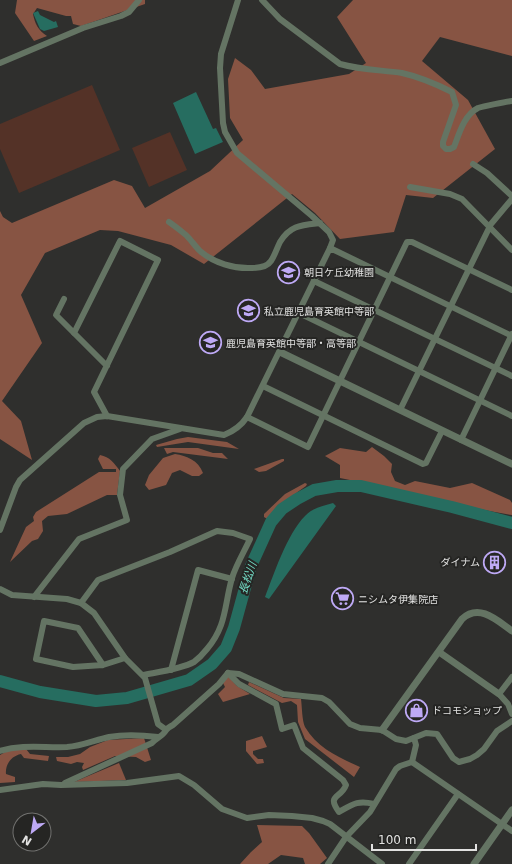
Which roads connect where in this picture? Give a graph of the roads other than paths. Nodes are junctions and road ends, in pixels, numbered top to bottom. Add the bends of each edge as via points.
1 (139, 0) edge
2 (238, 0) edge
3 (262, 0) edge
4 (0, 63) edge
5 (512, 101) edge
6 (473, 164) dead end
7 (410, 187) dead end
8 (512, 196) edge
9 (512, 199) edge
10 (169, 222) dead end
11 (320, 223) junction
12 (490, 227) junction
13 (330, 248) junction
14 (512, 250) edge
15 (469, 269) junction
16 (390, 277) junction
17 (314, 281) junction
18 (512, 290) edge
19 (64, 299) dead end
20 (451, 306) junction
21 (374, 310) junction
22 (299, 313) junction
23 (74, 333) junction
24 (512, 335) edge
25 (435, 340) junction
26 (359, 342) junction
27 (280, 352) junction
28 (107, 366) junction
29 (495, 368) junction
30 (419, 371) junction
31 (512, 376) edge
32 (340, 381) junction
33 (263, 386) junction
34 (480, 401) junction
35 (400, 410) junction
36 (107, 416) junction
37 (323, 416) junction
38 (512, 416) edge
39 (247, 418) junction
40 (181, 428) junction
41 (442, 431) junction
42 (461, 440) junction
43 (512, 464) edge
44 (0, 530) edge
45 (232, 579) junction
46 (0, 589) edge
47 (34, 597) junction
48 (81, 603) junction
49 (512, 630) edge
50 (438, 652) junction
51 (125, 658) junction
52 (104, 665) junction
53 (171, 670) junction
54 (228, 673) junction
55 (144, 677) junction
56 (512, 677) edge
57 (499, 694) junction
58 (512, 714) edge
59 (512, 721) edge
60 (165, 729) junction
61 (382, 730) junction
62 (158, 737) junction
63 (414, 738) junction
64 (0, 751) edge
65 (412, 762) junction
66 (61, 785) junction
67 (0, 790) edge
68 (458, 794) junction
69 (374, 804) junction
70 (512, 810) edge
71 (502, 825) junction
72 (512, 831) edge
73 (346, 837) junction
74 (328, 864) edge
75 (382, 864) edge
76 (409, 864) edge
77 (474, 864) edge

1 - 4 street via 129,12 121,16 83,28
2 - 11 street via 221,54 225,132 237,153
3 - 5 street via 280,19 340,64 352,68 402,73 452,92 456,105 443,142 446,149 454,147 463,125 479,108
6 - 8 street
7 - 12 street via 450,194 462,199
9 - 12 street
10 - 11 street via 211,258 222,264 246,268 268,265 281,241 297,226
11 - 13 street via 333,240
12 - 14 street
12 - 15 street
13 - 16 street
13 - 17 street
15 - 16 street via 412,242 406,242
15 - 18 street
15 - 20 street
16 - 20 street
16 - 21 street
17 - 21 street
17 - 22 street
19 - 23 street via 56,315
20 - 24 street
20 - 25 street
21 - 25 street
21 - 26 street
22 - 26 street
22 - 27 street
23 - 28 street
23 - 28 street via 120,241 158,260
24 - 29 street
25 - 29 street
25 - 30 street
26 - 30 street
26 - 32 street
27 - 32 street
27 - 33 street
28 - 36 street via 94,392
29 - 31 street
29 - 34 street
30 - 34 street
30 - 35 street
32 - 35 street
32 - 37 street
33 - 37 street
33 - 39 street
34 - 38 street
34 - 42 street
35 - 41 street
36 - 40 street
36 - 44 street via 96,417 84,423 20,480
37 - 39 street via 308,447
37 - 41 street via 423,464 426,463
39 - 40 street via 239,427 224,435
40 - 47 street via 152,439 123,469 120,495 127,520 79,539
41 - 42 street
42 - 43 street
45 - 48 street via 250,539 233,533 217,532 98,580
45 - 53 street via 221,625 212,642 194,662
45 - 53 street via 198,570
46 - 47 street via 12,595
47 - 48 street via 66,599
48 - 51 street via 94,613
49 - 50 street via 489,615 472,612 462,619
50 - 57 street
50 - 61 street
51 - 52 street
51 - 55 street
52 - 52 street via 74,666 36,658 44,621 78,628
53 - 55 street
54 - 60 street via 173,725
54 - 61 street via 238,674 283,694 322,698 350,724 360,728
54 - 69 street via 239,684 276,704 282,729 294,725 303,748 343,780 346,785 334,800 339,812 363,801
55 - 60 street via 158,724
56 - 57 street
57 - 58 street via 508,704
59 - 63 street via 497,731 481,752 463,762 453,758 437,734 426,733
60 - 62 street
61 - 63 street via 396,740
62 - 64 street via 128,735 108,737 85,745 13,747
62 - 66 street via 152,743
63 - 65 street via 416,745
65 - 68 street
65 - 69 street via 396,769
66 - 67 street via 43,784
66 - 73 street via 127,783 179,776 222,809 247,818 269,815 317,819 330,824
68 - 71 street
68 - 76 street
69 - 73 street via 370,812
70 - 71 street
71 - 72 street
71 - 77 street
73 - 74 street
73 - 75 street

